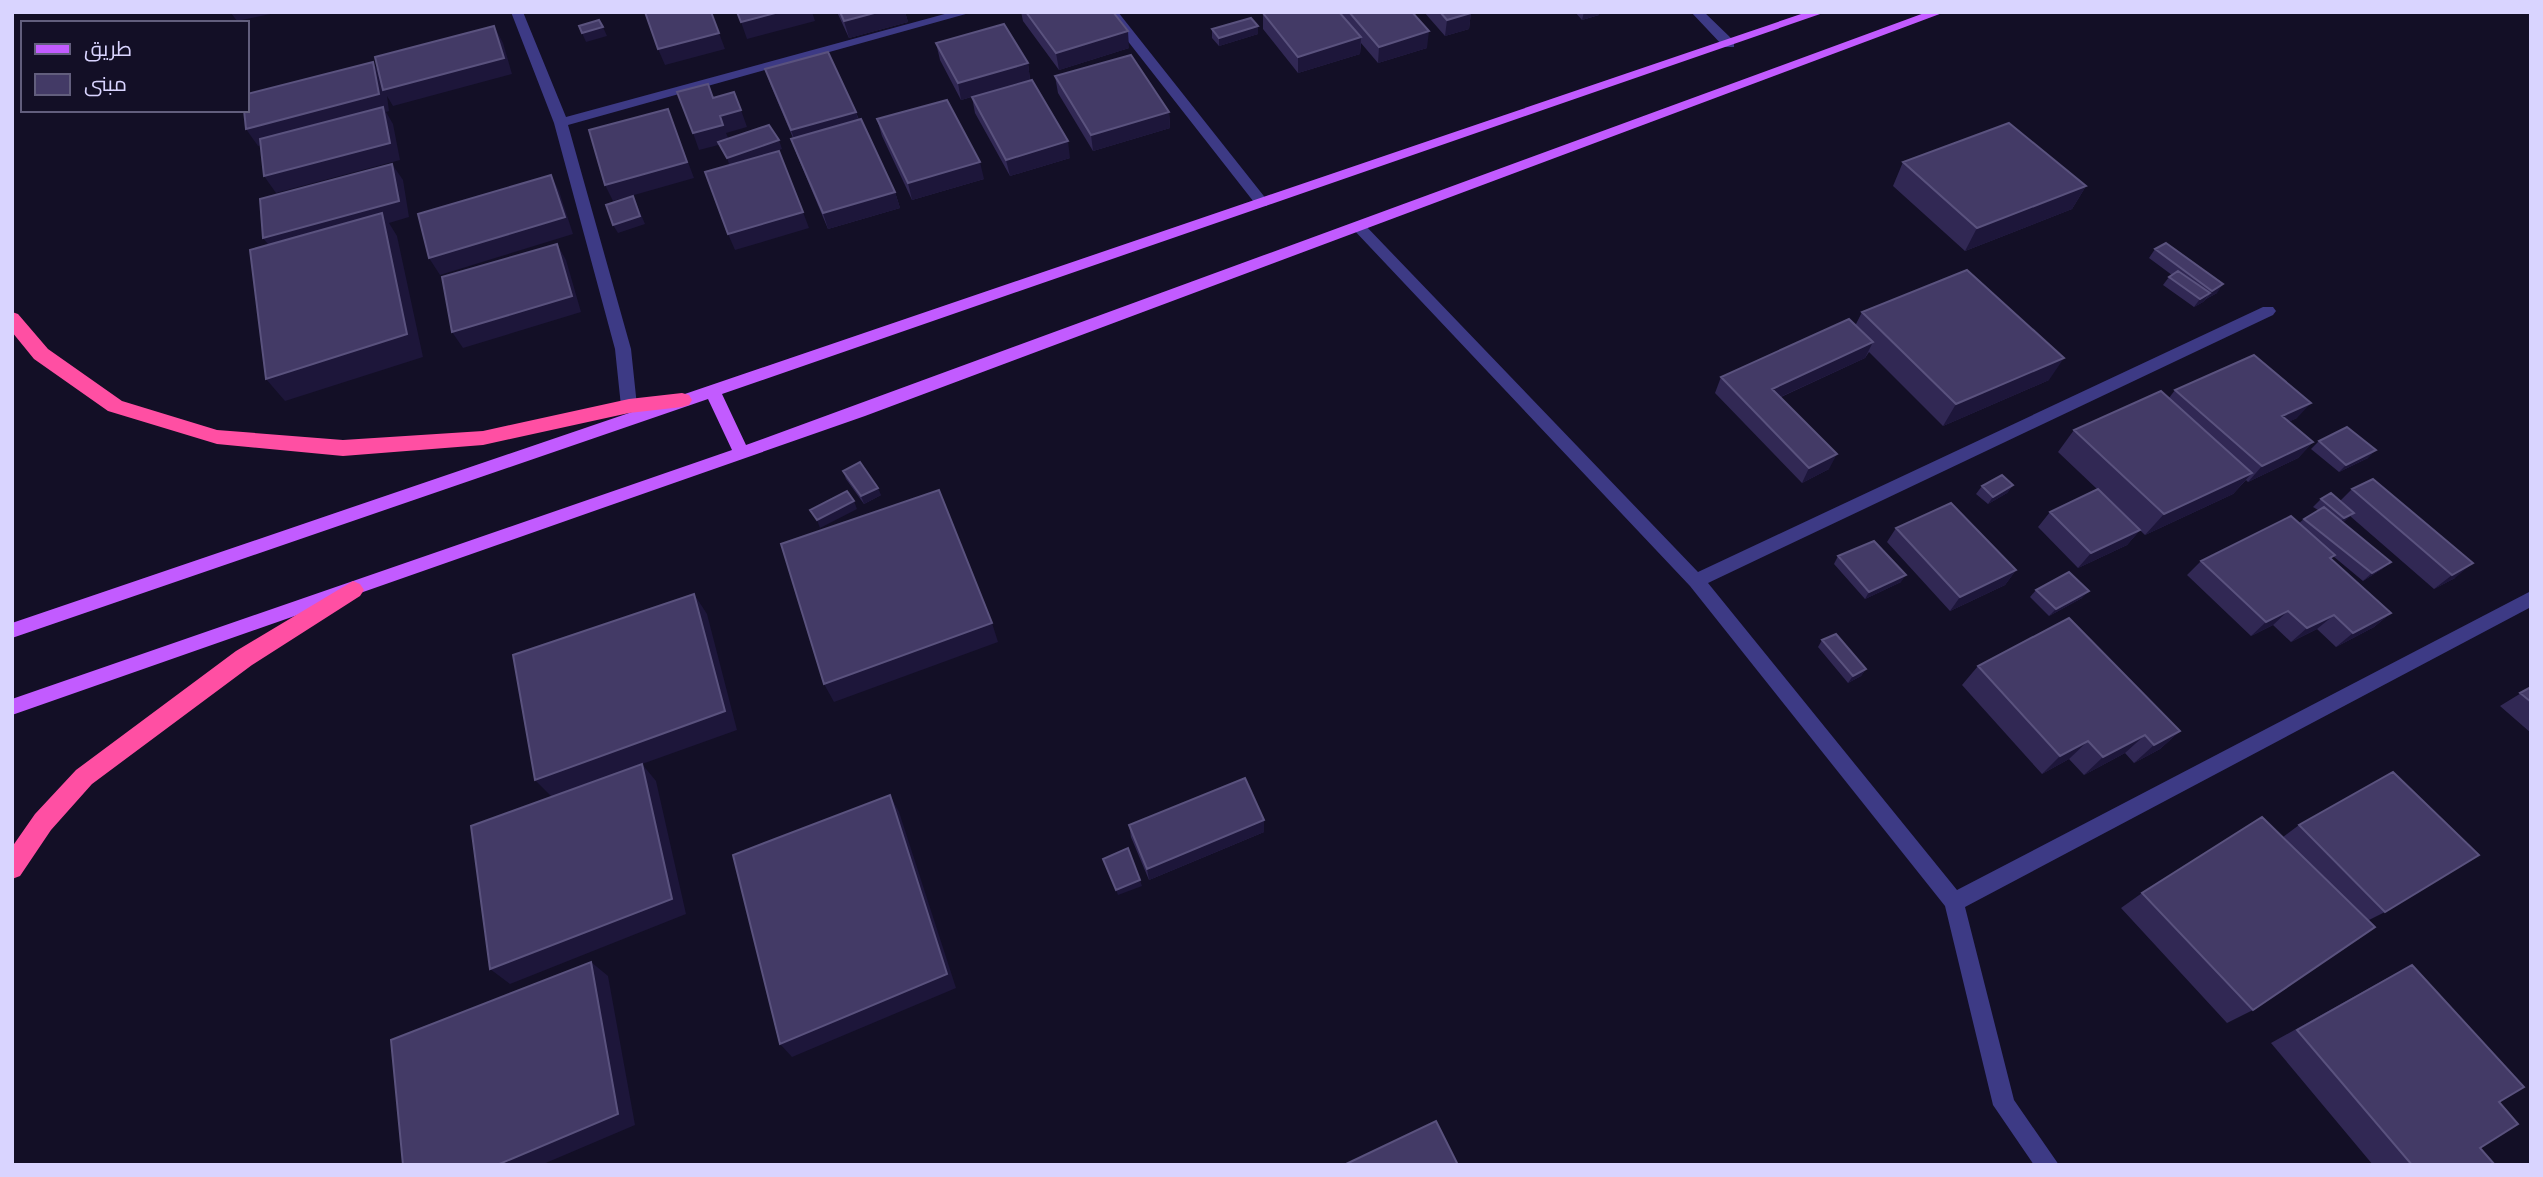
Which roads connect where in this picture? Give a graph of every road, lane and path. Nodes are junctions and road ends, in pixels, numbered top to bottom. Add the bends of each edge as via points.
1 (517, 12) edge
2 (967, 12) edge
3 (1111, 12) edge
4 (1697, 12) edge
5 (1820, 12) edge
6 (1939, 12) edge
7 (1729, 44) junction
8 (561, 123) junction
9 (1262, 204) junction
10 (1358, 226) junction
11 (2268, 311) dead end
12 (12, 319) edge
13 (712, 390) junction
14 (682, 400) junction
15 (629, 406) junction
16 (742, 453) junction
17 (1696, 580) junction
18 (353, 590) junction
19 (2531, 598) edge
20 (12, 631) edge
21 (12, 707) edge
22 (12, 867) edge
23 (1954, 902) junction
24 (2048, 1165) edge

1 - 8 street
2 - 8 street
3 - 9 street
4 - 7 street
5 - 7 main road
6 - 10 main road
7 - 9 main road
8 - 15 street via 623,349
9 - 13 main road
10 - 16 main road
10 - 17 street
11 - 17 street
12 - 15 highway via 41,354 115,406 217,437 343,448 483,438
13 - 14 main road
13 - 16 main road
14 - 15 highway
14 - 20 main road
16 - 18 main road
17 - 23 street
18 - 21 main road
18 - 22 highway via 244,658 84,777 43,822
19 - 23 street
23 - 24 street via 2004,1105

